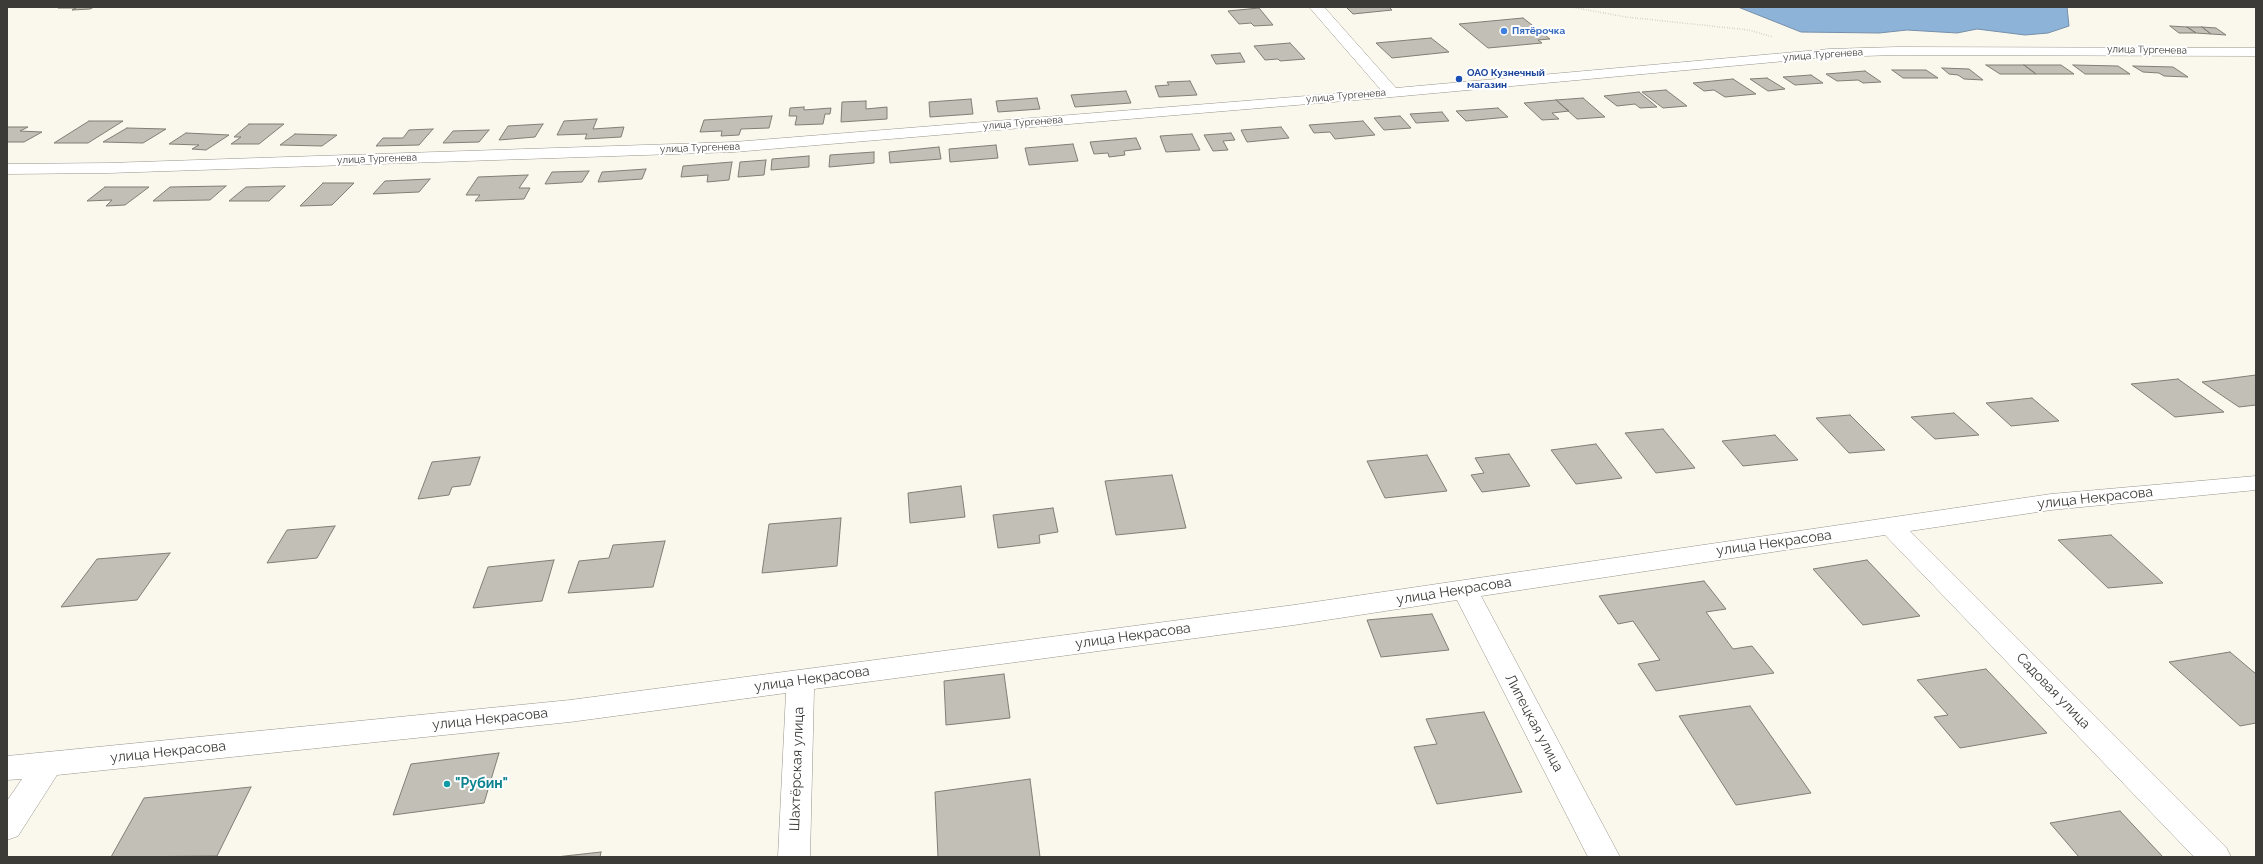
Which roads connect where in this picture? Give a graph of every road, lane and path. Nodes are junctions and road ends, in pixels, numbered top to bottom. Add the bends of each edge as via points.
1 (1315, 7) edge
2 (1571, 7) edge
3 (1775, 38) dead end
4 (2256, 52) edge
5 (1392, 93) junction
6 (7, 169) edge
7 (2256, 483) edge
8 (1891, 526) junction
9 (1464, 589) junction
10 (800, 680) junction
11 (48, 764) junction
12 (7, 768) edge
13 (7, 827) edge
14 (794, 857) edge
15 (1604, 857) edge
16 (2215, 857) edge

1 - 5 street, улица Тургенева
2 - 3 path via 1626,17 1748,30
4 - 5 street, улица Тургенева via 1897,50 1829,53
5 - 6 street, улица Тургенева via 734,147 109,168
7 - 8 street, улица Некрасова via 2051,502
8 - 9 street, улица Некрасова
8 - 16 street, Садовая улица
9 - 10 street, улица Некрасова via 1286,616
9 - 15 street, Липецкая улица
10 - 11 street, улица Некрасова via 570,711
10 - 14 street, Шахтёрская улица
11 - 12 street, улица Некрасова
11 - 13 street

